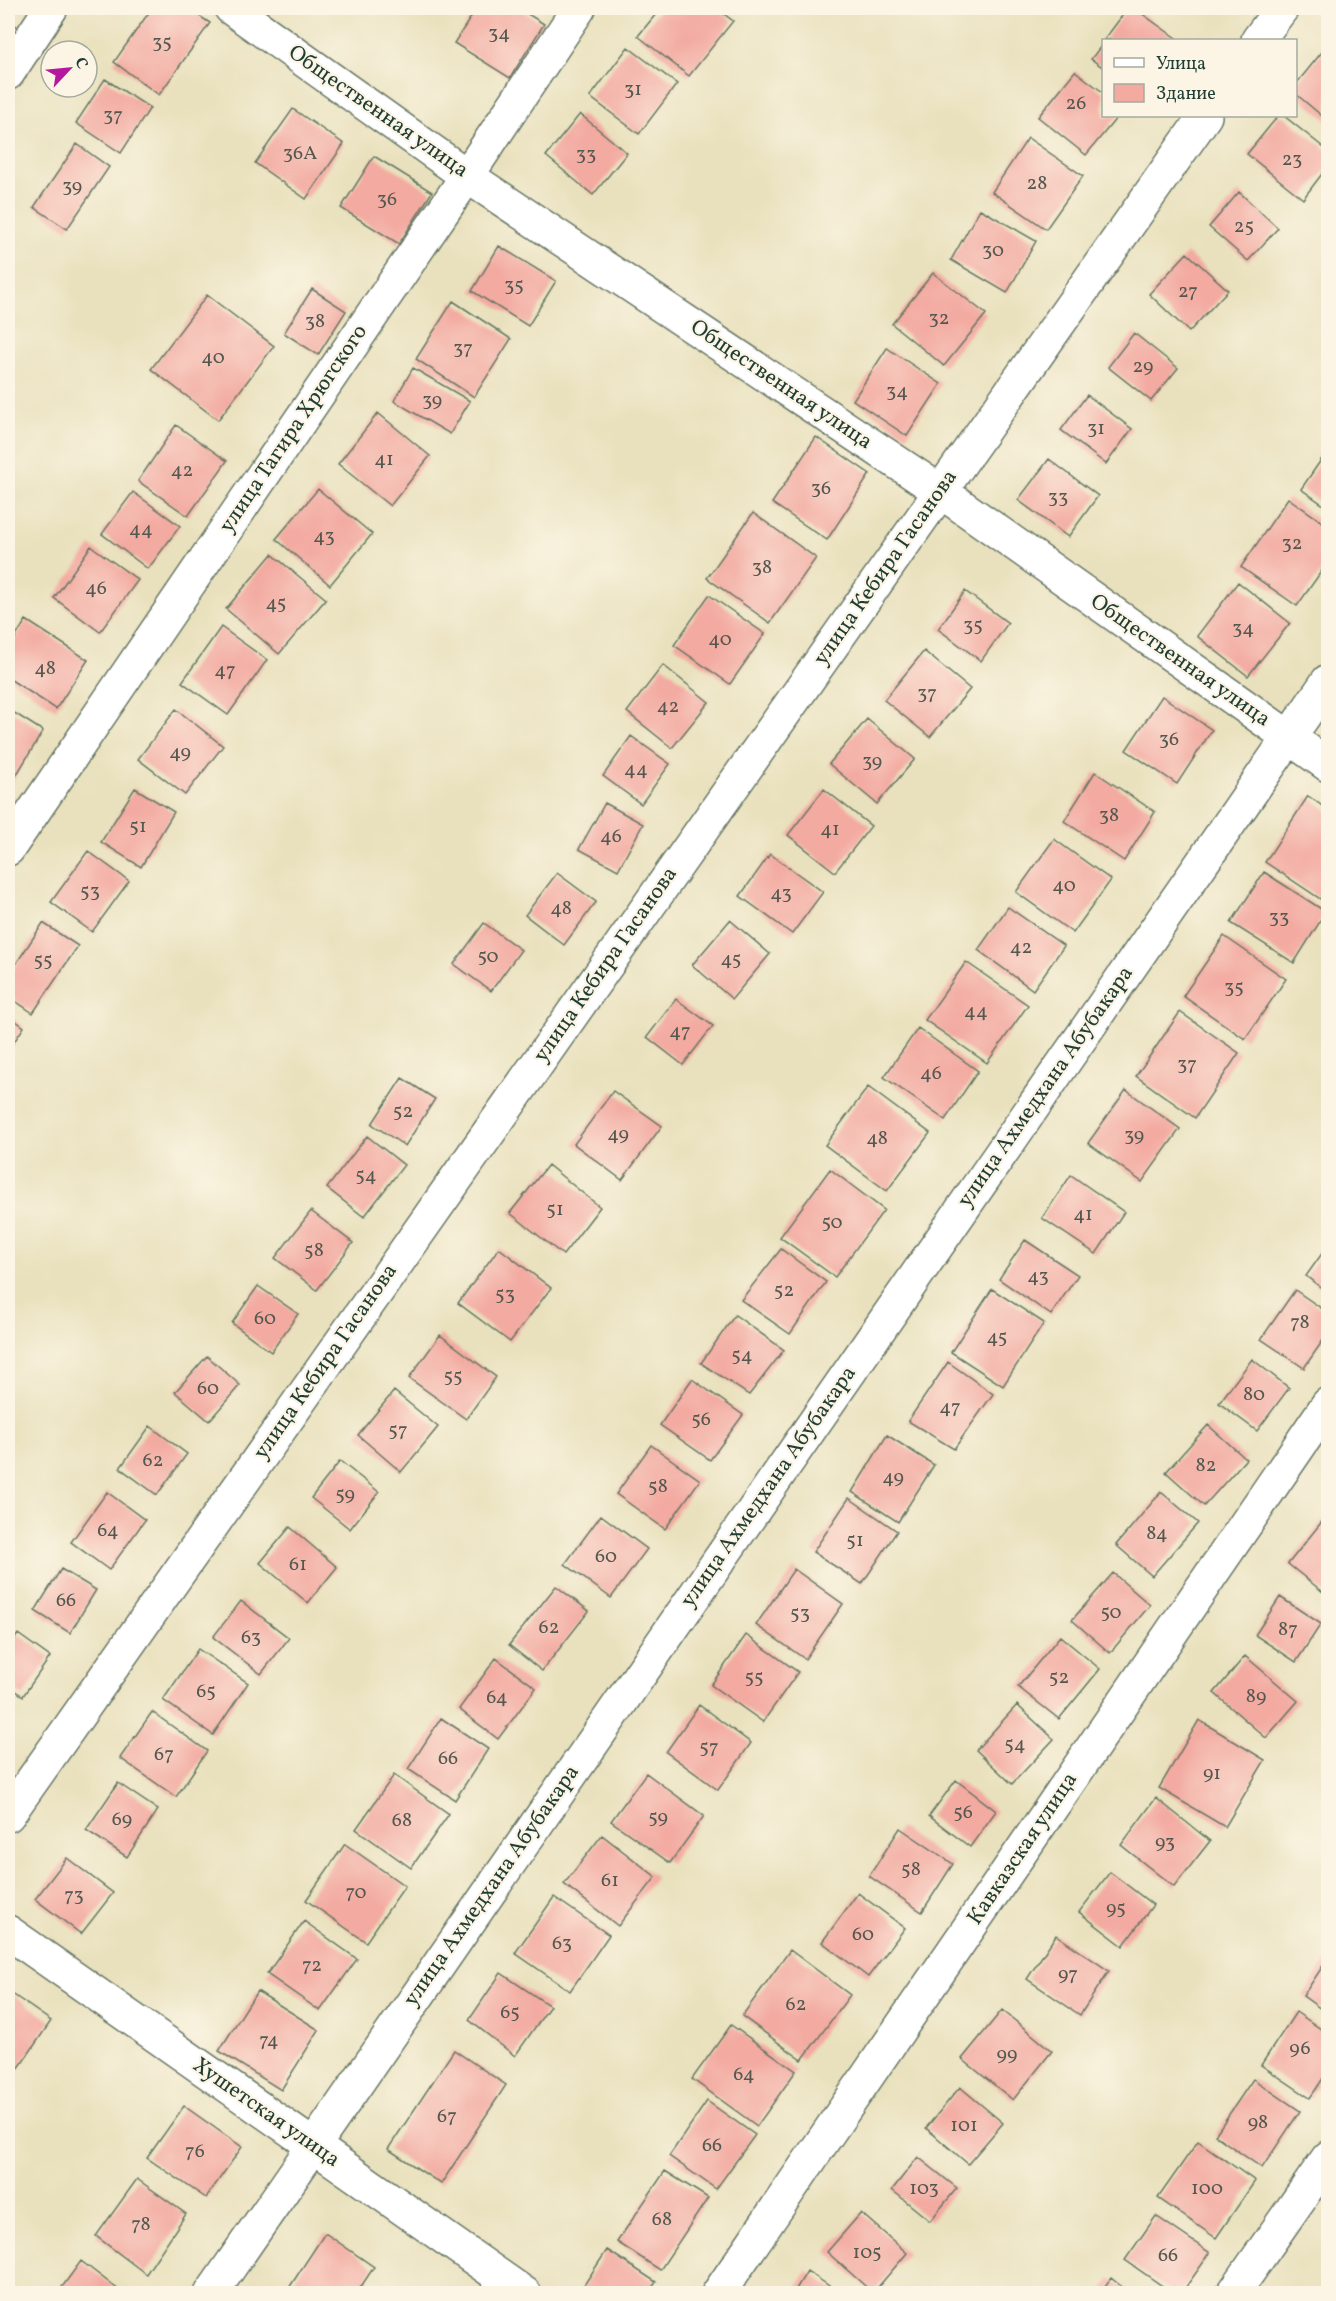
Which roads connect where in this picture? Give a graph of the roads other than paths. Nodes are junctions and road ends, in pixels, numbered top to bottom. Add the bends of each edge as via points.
1 (51, 8) edge
2 (231, 8) edge
3 (579, 8) edge
4 (1282, 8) edge
5 (1259, 39) edge
6 (8, 73) edge
7 (1204, 117) edge
8 (467, 176) junction
9 (940, 491) junction
10 (1329, 681) edge
11 (1289, 738) junction
12 (1329, 765) edge
13 (8, 849) edge
14 (1329, 1404) edge
15 (8, 1815) edge
16 (8, 1932) edge
17 (312, 2145) junction
18 (1329, 2158) edge
19 (211, 2294) edge
20 (525, 2294) edge
21 (718, 2294) edge
22 (1233, 2294) edge

1 - 6 street
2 - 8 street, Общественная улица
3 - 8 street, улица Тагира Хрюгского
4 - 5 street
7 - 9 street, улица Кебира Гасанова
8 - 9 street, Общественная улица
8 - 13 street, улица Тагира Хрюгского
9 - 11 street, Общественная улица
9 - 15 street, улица Кебира Гасанова
10 - 11 street, улица Ахмедхана Абубакара
11 - 12 street, Общественная улица
11 - 17 street, улица Ахмедхана Абубакара
14 - 21 street, Кавказская улица
16 - 17 street, Хушетская улица
17 - 19 street, улица Ахмедхана Абубакара
17 - 20 street, Хушетская улица
18 - 22 street

